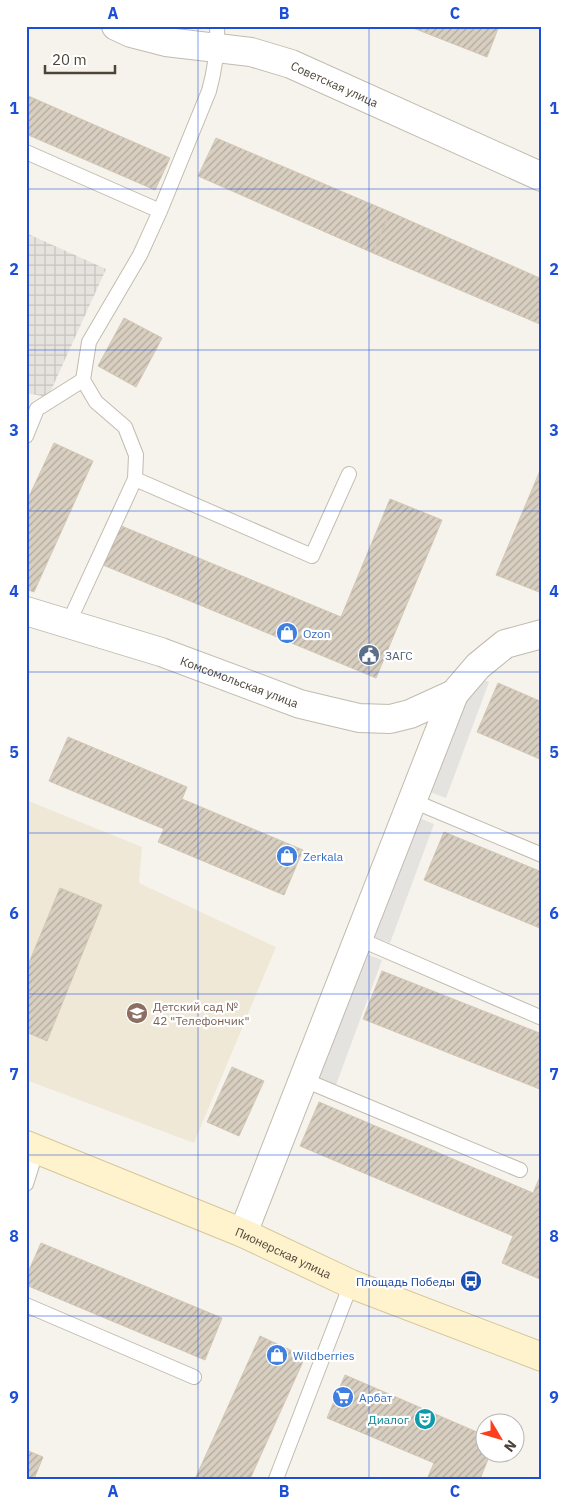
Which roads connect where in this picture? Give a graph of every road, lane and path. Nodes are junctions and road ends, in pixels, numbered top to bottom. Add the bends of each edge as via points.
1 (116, 26) edge
2 (217, 37) edge
3 (26, 152) edge
4 (542, 177) edge
5 (160, 211) junction
6 (83, 380) junction
7 (26, 436) edge
8 (349, 474) dead end
9 (136, 479) junction
10 (26, 611) edge
11 (68, 624) junction
12 (542, 634) edge
13 (454, 694) junction
14 (413, 802) junction
15 (542, 855) edge
16 (359, 940) junction
17 (542, 1018) edge
18 (302, 1079) junction
19 (32, 1147) edge
20 (520, 1170) dead end
21 (26, 1184) edge
22 (242, 1233) junction
23 (351, 1284) junction
24 (26, 1305) edge
25 (542, 1356) edge
26 (194, 1377) dead end
27 (276, 1479) edge

1 - 2 street, Советская улица via 166,42
2 - 4 street, Советская улица via 290,64
2 - 5 lane via 215,71 209,92
3 - 5 lane
5 - 6 lane via 140,254 89,342
6 - 7 lane via 37,409
6 - 9 lane via 96,402 126,427 136,455
8 - 9 lane via 312,556
9 - 11 lane
10 - 11 street, Комсомольская улица
11 - 13 street, Комсомольская улица via 160,652 300,704 359,718 390,719 410,714
12 - 13 street via 505,644 478,666
13 - 14 street
14 - 15 lane
14 - 16 street
16 - 17 lane
16 - 18 street
18 - 20 lane
18 - 22 street
19 - 21 lane
19 - 22 main road, Пионерская улица
22 - 23 main road, Пионерская улица
23 - 25 main road, Пионерская улица
23 - 27 lane
24 - 26 lane

